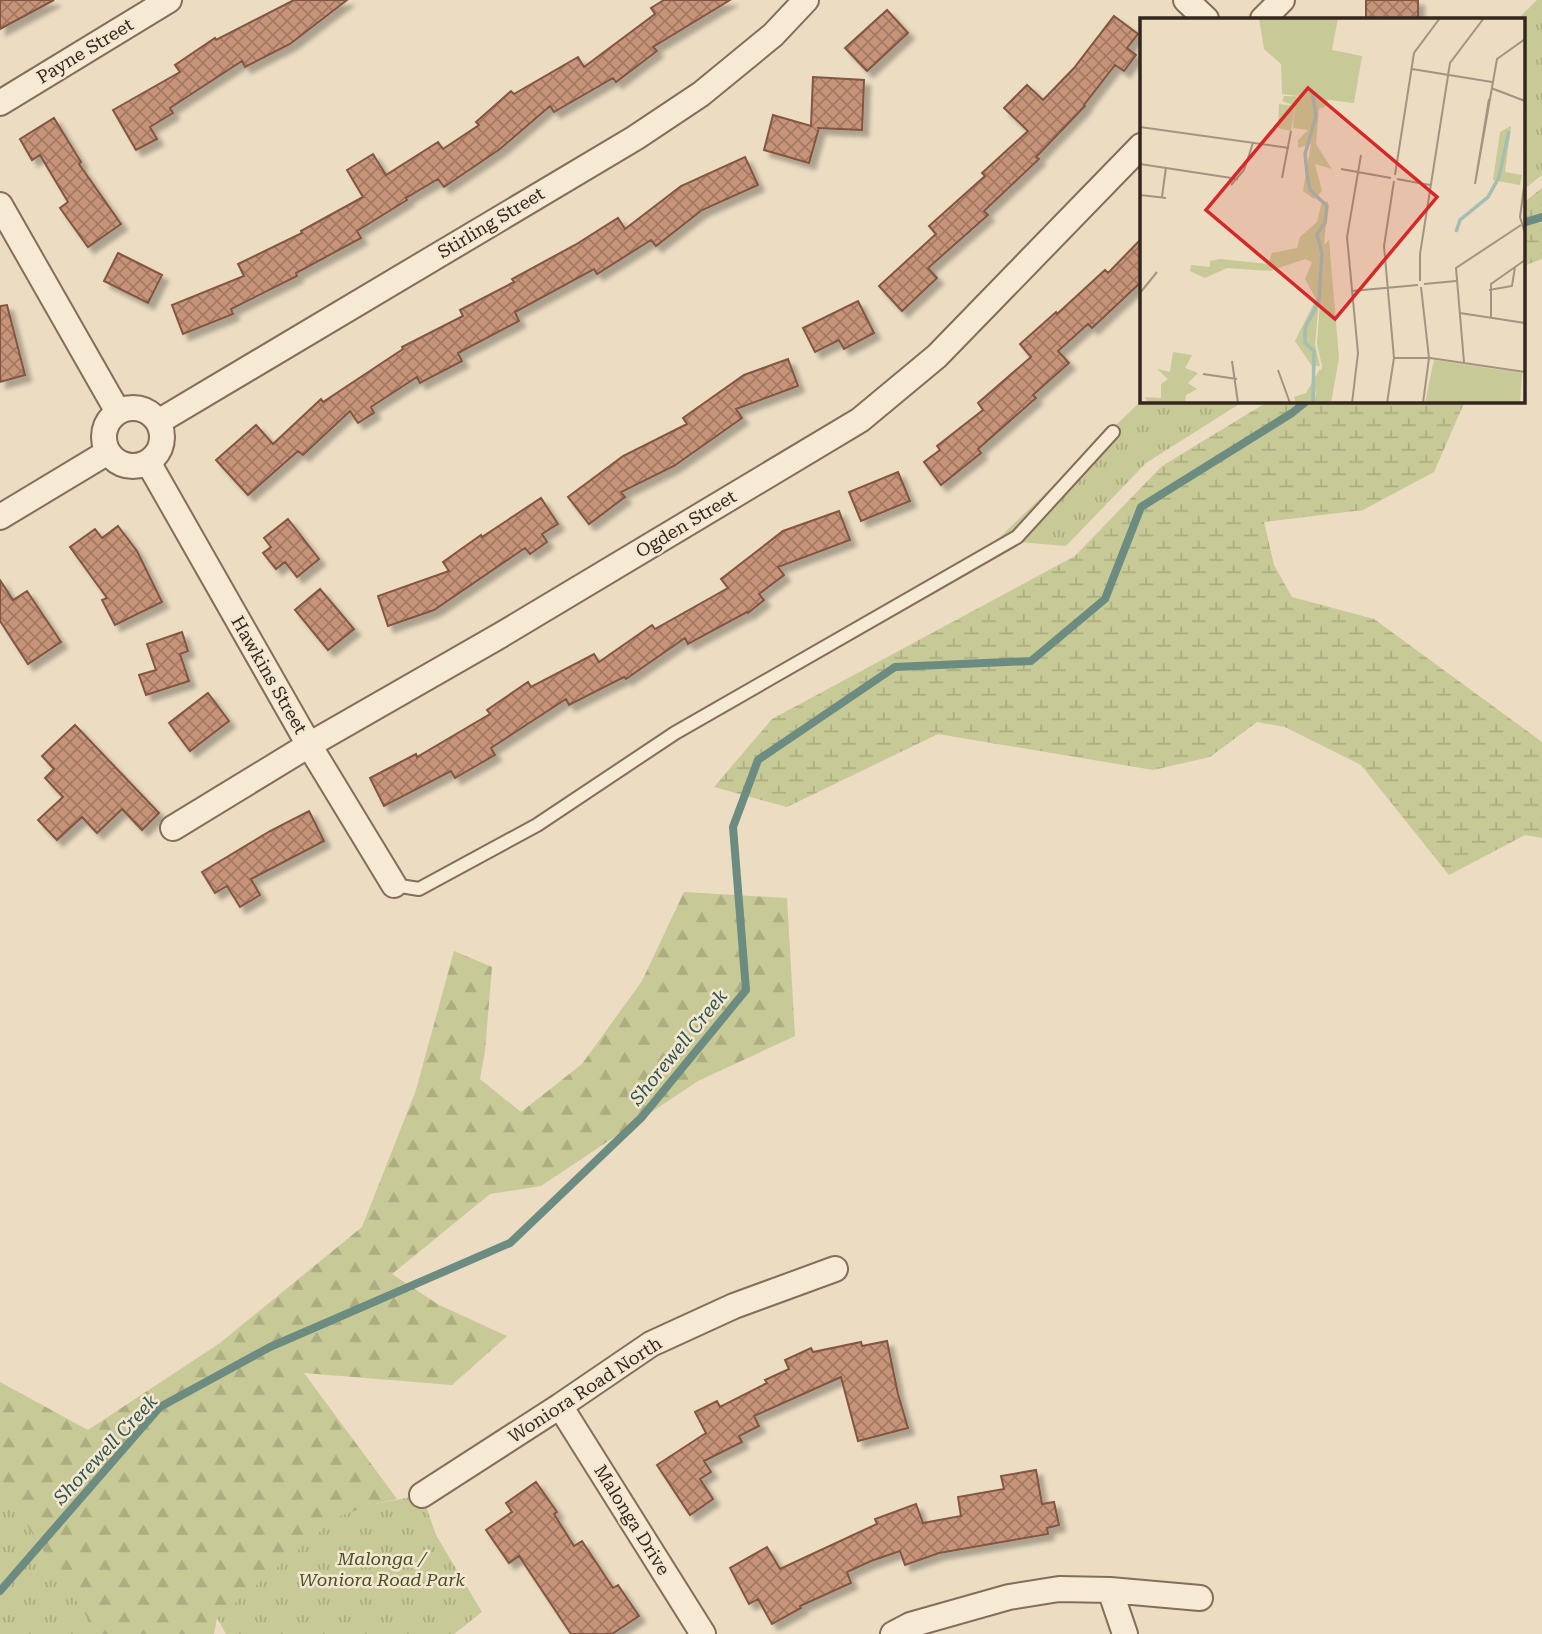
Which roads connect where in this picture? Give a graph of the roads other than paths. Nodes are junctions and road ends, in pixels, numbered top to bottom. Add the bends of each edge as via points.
1 (169, 0) edge
2 (806, 0) edge
3 (1186, 0) edge
4 (1282, 0) edge
5 (1205, 18) edge
6 (1264, 18) edge
7 (0, 103) edge
8 (1140, 147) edge
9 (0, 205) edge
10 (118, 412) junction
11 (158, 422) junction
12 (1113, 432) dead end
13 (108, 452) junction
14 (148, 462) junction
15 (0, 517) edge
16 (309, 745) junction
17 (173, 828) dead end
18 (394, 885) joint
19 (835, 1269) dead end
20 (560, 1406) junction
21 (422, 1495) dead end
22 (1110, 1590) junction
23 (1200, 1598) dead end
24 (703, 1634) edge
25 (892, 1634) edge
26 (1125, 1634) edge

1 - 7 street, Payne Street
2 - 11 street, Stirling Street via 701,94 635,138
3 - 5 street
4 - 6 street
8 - 16 street, Ogden Street via 937,356 860,419 502,635
9 - 10 street
10 - 11 street via 144,410
10 - 13 street via 103,435
11 - 14 street via 160,449
12 - 18 lane via 1017,537 675,733 537,825 419,890
13 - 14 street via 130,467
13 - 15 street
14 - 16 street, Hawkins Street
16 - 17 street, Ogden Street
16 - 18 street, Hawkins Street
19 - 20 street, Woniora Road North via 734,1306 651,1344
20 - 21 street, Woniora Road North
20 - 24 street, Malonga Drive
22 - 23 street
22 - 25 street via 1059,1589 1009,1597
22 - 26 street

